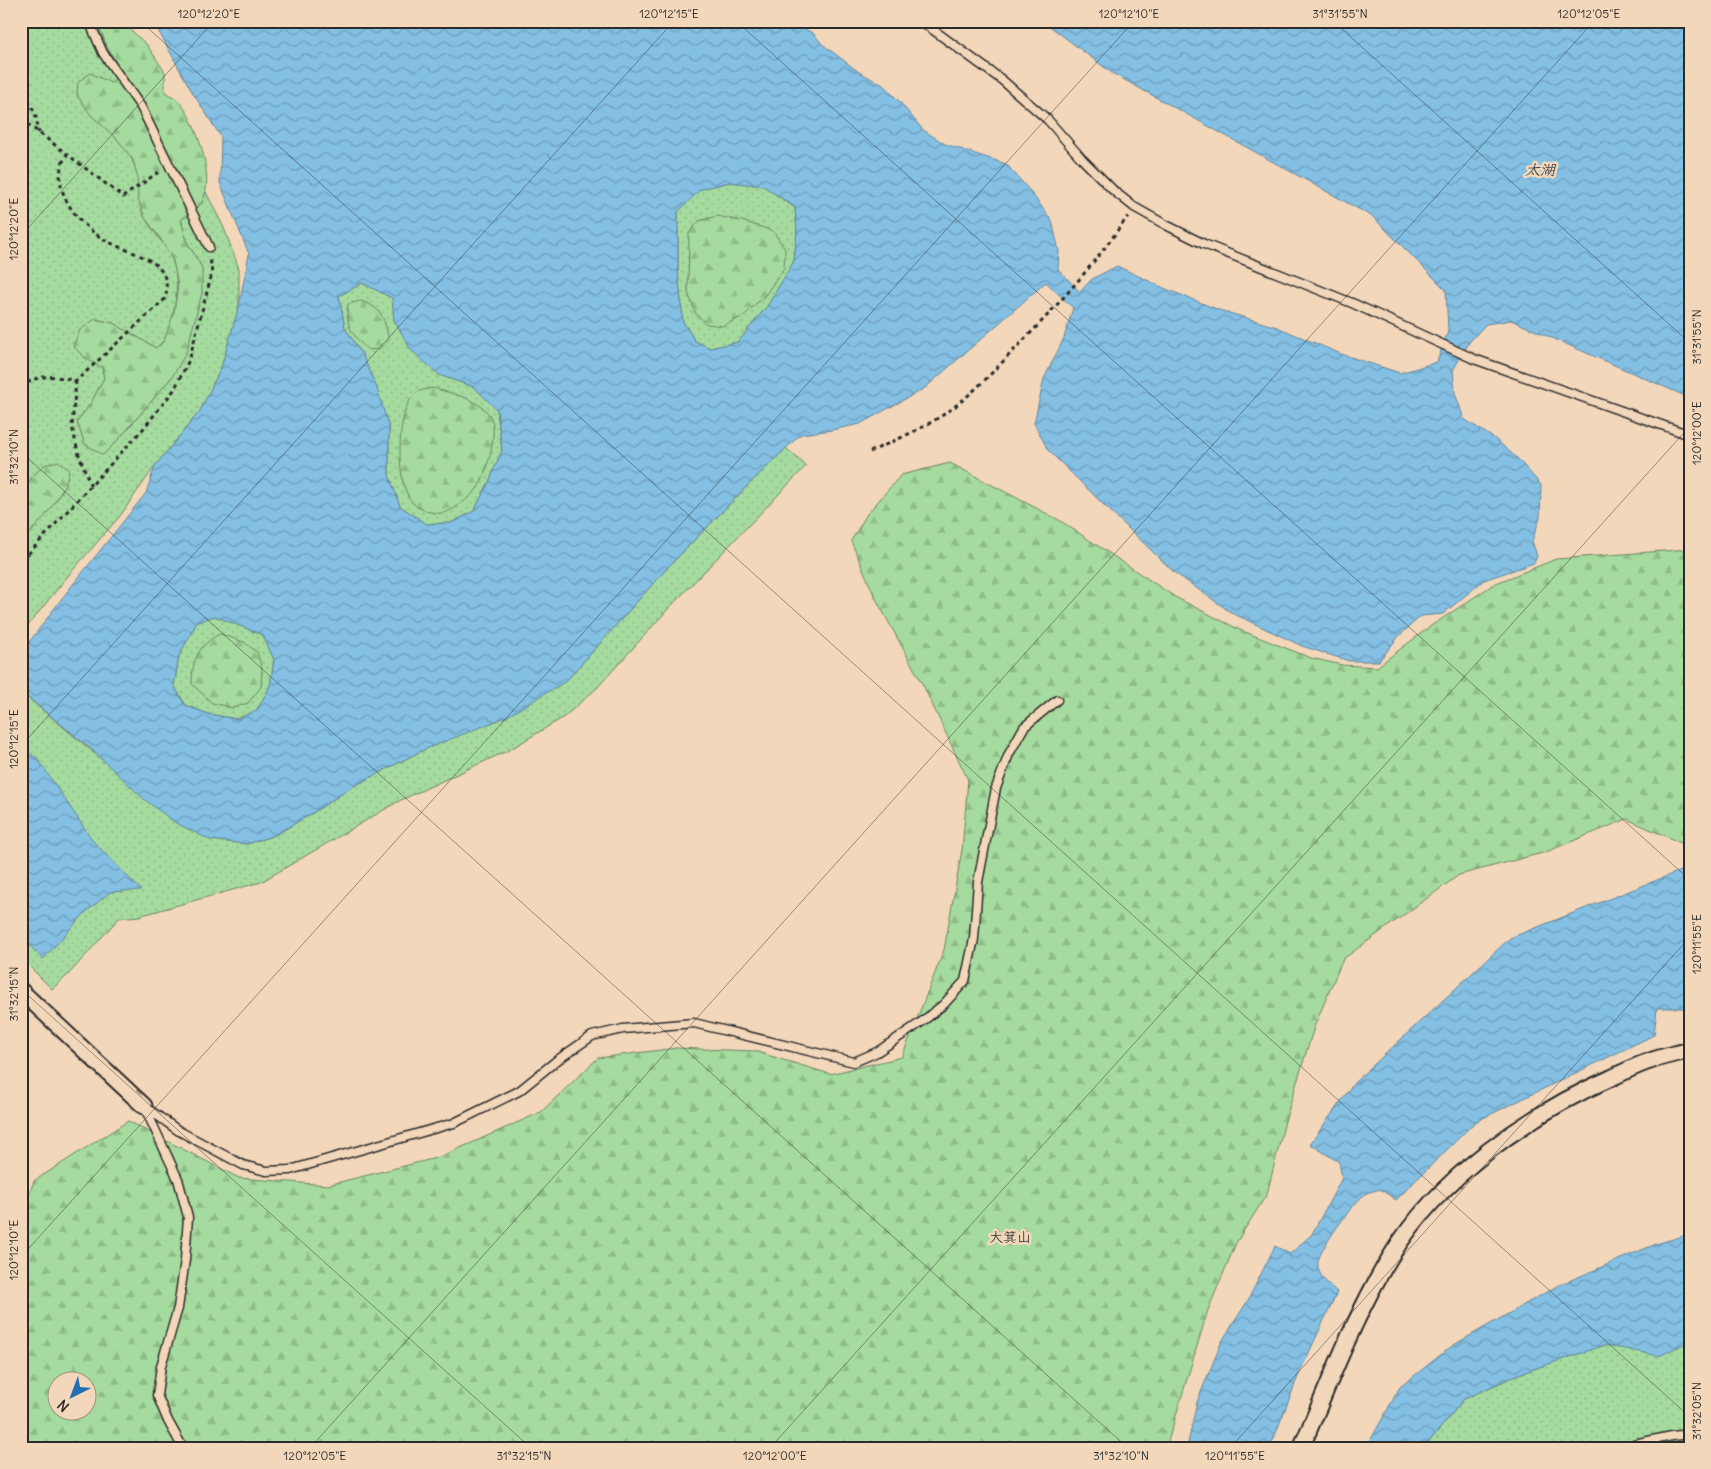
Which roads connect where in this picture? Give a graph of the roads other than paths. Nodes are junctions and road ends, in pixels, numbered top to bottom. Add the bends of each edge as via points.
1 (89, 21) edge
2 (921, 21) edge
3 (209, 247) road end
4 (1690, 435) edge
5 (1057, 700) dead end
6 (22, 992) edge
7 (1690, 1050) edge
8 (144, 1106) junction
9 (1690, 1434) edge
10 (183, 1448) edge
11 (1301, 1448) edge
12 (1630, 1448) edge

1 - 3 lane via 103,53 140,107
2 - 4 lane via 1002,80 1048,120 1082,159 1134,207 1204,244 1352,303 1474,359
5 - 8 lane via 1024,727 996,788 978,882 974,939 965,982 944,1004 877,1052 854,1062 694,1023 623,1029 592,1036 519,1091 454,1123 290,1170 266,1171 243,1165 180,1131
6 - 8 street
7 - 11 street via 1649,1061 1580,1092 1531,1121 1474,1162 1432,1200 1392,1254 1366,1301
8 - 10 lane via 178,1179 188,1217 186,1260 178,1308 161,1366 157,1395
9 - 12 lane via 1634,1444

